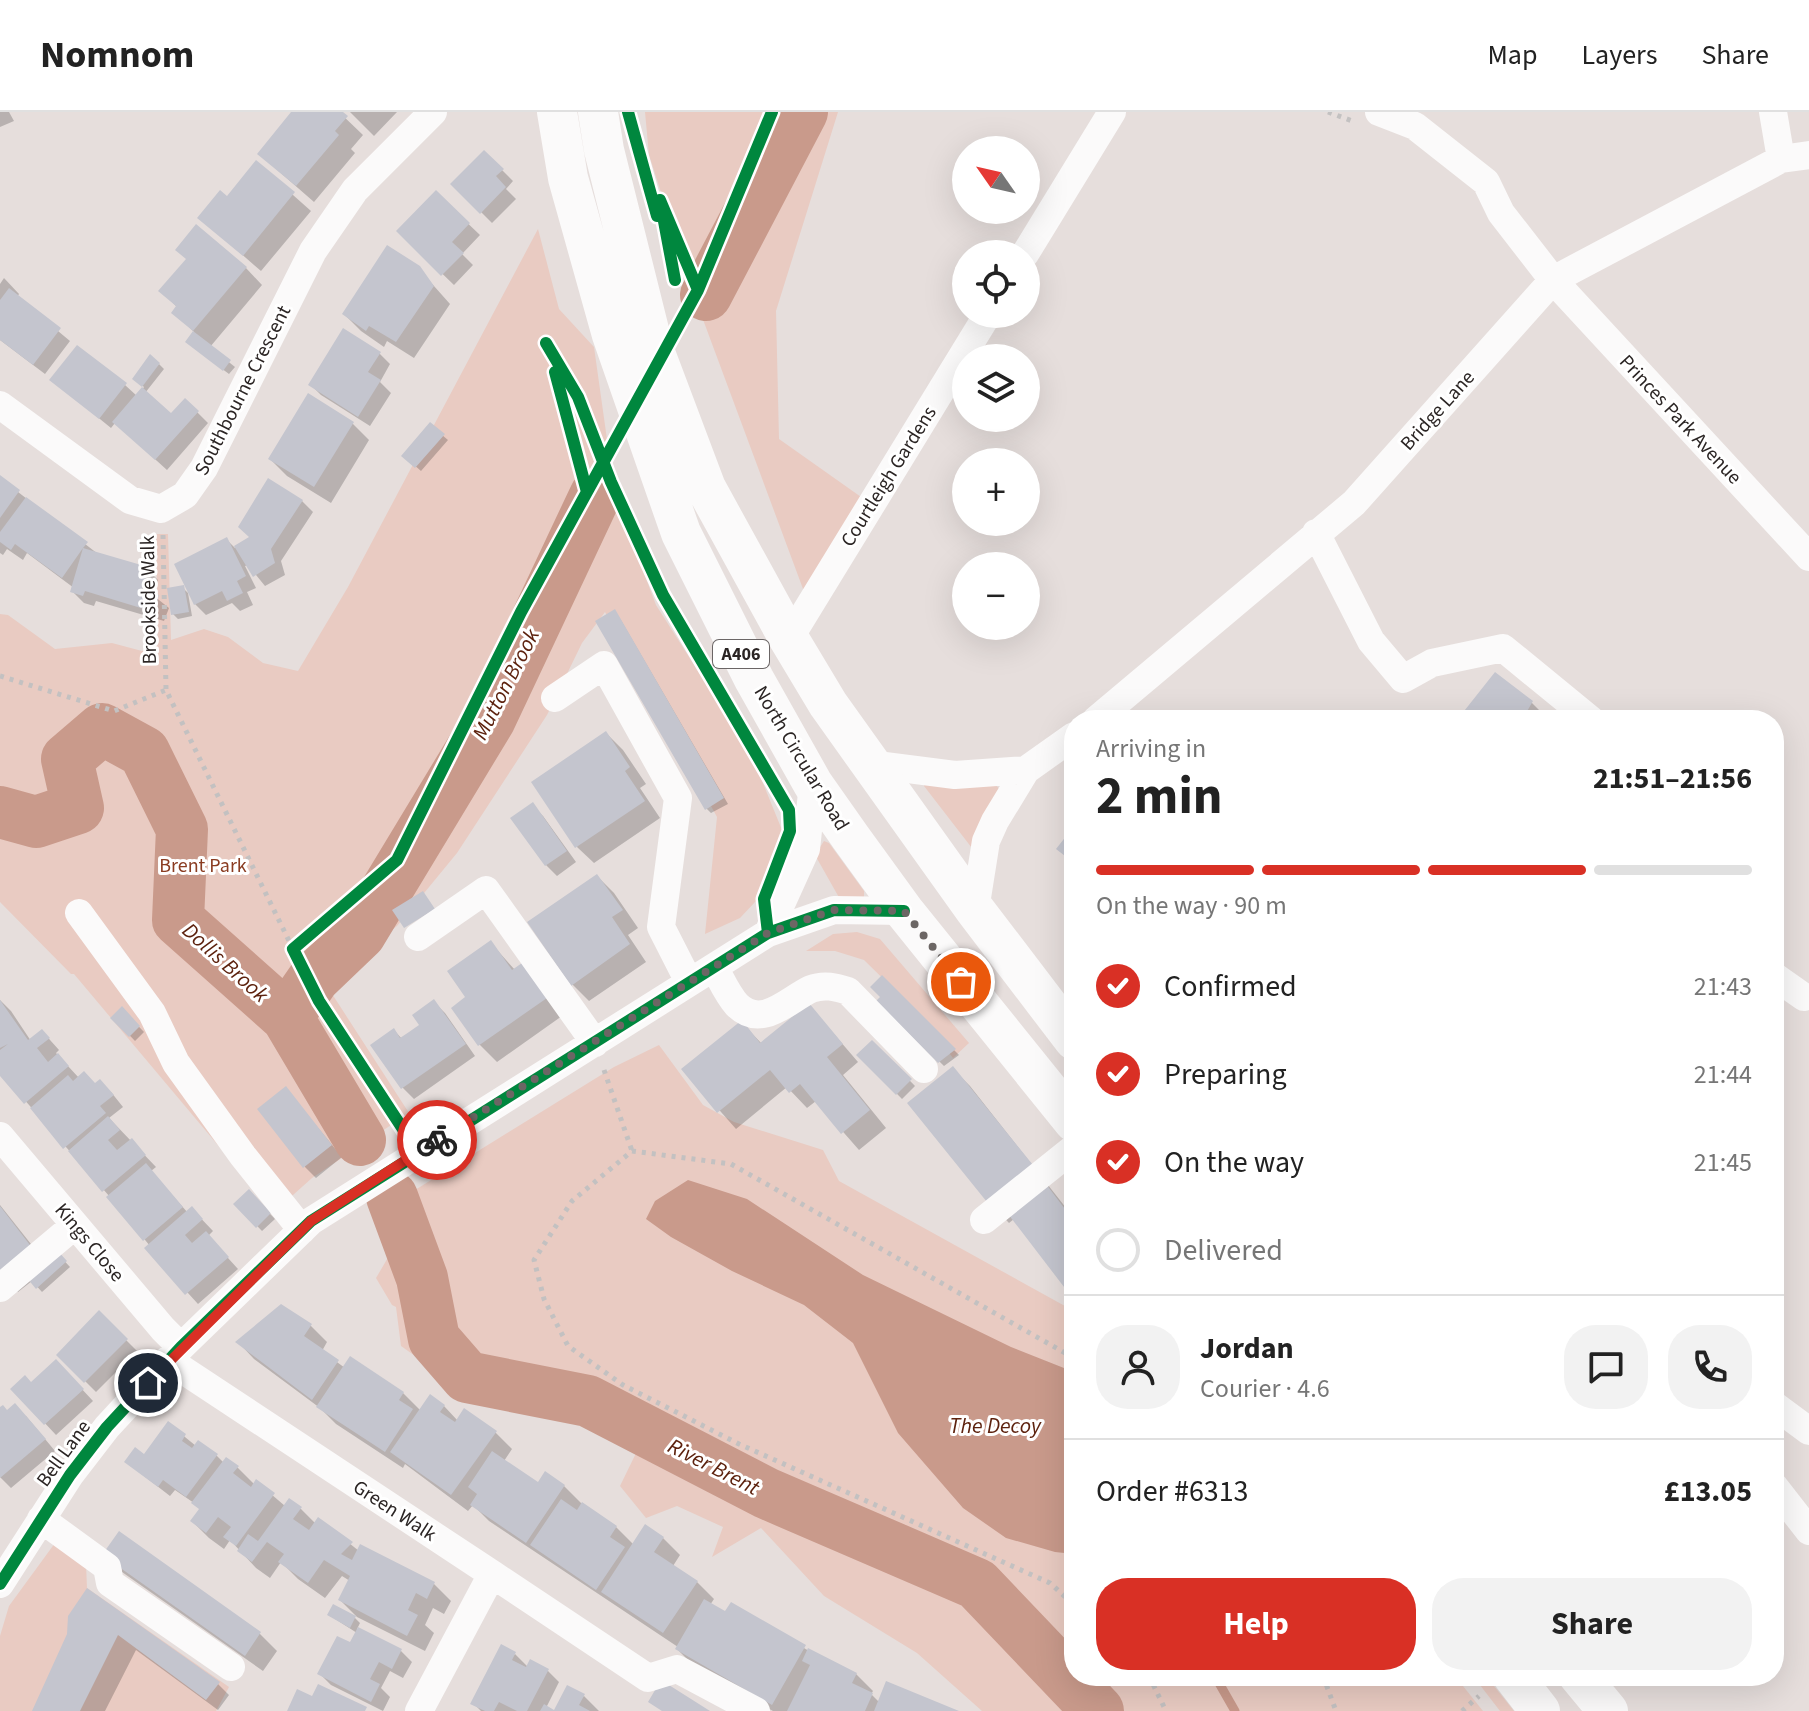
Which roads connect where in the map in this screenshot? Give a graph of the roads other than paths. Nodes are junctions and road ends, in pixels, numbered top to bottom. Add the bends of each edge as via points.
1 (433, 112) edge
2 (557, 112) edge
3 (598, 112) edge
4 (1112, 112) edge
5 (1379, 112) edge
6 (1773, 112) edge
7 (1809, 155) edge
8 (1781, 159) junction
9 (1034, 240) edge
10 (1553, 280) junction
11 (979, 328) edge
12 (0, 405) edge
13 (1316, 533) junction
14 (1809, 557) edge
15 (789, 639) junction
16 (555, 698) dead end
17 (1118, 710) edge
18 (1579, 710) edge
19 (1064, 743) edge
20 (869, 764) junction
21 (1026, 770) junction
22 (813, 784) junction
23 (975, 910) junction
24 (904, 911) junction
25 (79, 913) dead end
26 (768, 933) junction
27 (418, 937) dead end
28 (714, 967) junction
29 (689, 982) junction
30 (1784, 983) edge
31 (1804, 997) dead end
32 (1064, 1027) edge
33 (599, 1056) junction
34 (924, 1069) dead end
35 (1064, 1110) edge
36 (0, 1136) edge
37 (1064, 1156) edge
38 (984, 1220) dead end
39 (75, 1225) junction
40 (302, 1230) junction
41 (0, 1288) edge
42 (175, 1354) junction
43 (1784, 1412) edge
44 (1809, 1431) edge
45 (1784, 1499) edge
46 (41, 1519) junction
47 (1809, 1531) edge
48 (492, 1574) junction
49 (0, 1584) edge
50 (231, 1667) dead end
51 (1496, 1686) edge
52 (1587, 1686) edge
53 (419, 1711) edge
54 (756, 1711) edge
55 (1540, 1711) edge
56 (1608, 1711) edge

1 - 12 street, Southbourne Crescent via 355,190 313,251 204,468 185,495 161,509 130,500
2 - 22 highway, North Circular Road / A406 via 568,178 612,335 681,533
3 - 15 highway, A406 via 654,350 706,488
4 - 9 street
5 - 10 street, Princes Park Avenue via 1415,126 1486,182 1501,213
6 - 8 street
7 - 8 street, Bridge Lane
8 - 10 street, Bridge Lane
10 - 13 street, Bridge Lane via 1354,503
10 - 14 street, Princes Park Avenue
11 - 15 street, Courtleigh Gardens
13 - 17 street, Bridge Lane
13 - 18 street via 1371,641 1403,679 1432,663 1503,648
15 - 20 highway, A406
16 - 29 street via 604,665 678,798 661,927
19 - 21 street
20 - 21 street via 955,775
20 - 23 highway, A406
21 - 23 street via 986,841
22 - 24 highway, North Circular Road / A406
22 - 26 street via 806,849
23 - 32 highway, A406
24 - 26 street via 834,910
24 - 35 highway, North Circular Road / A406
25 - 40 street via 152,1013 176,1063
26 - 28 street
27 - 33 street via 486,890
28 - 29 street
28 - 34 street via 738,1005 754,1013 778,1010 812,989 848,991
29 - 33 street
30 - 31 street
33 - 40 street, Bell Lane via 406,1158
36 - 39 street, Kings Close
37 - 38 street
39 - 41 street
39 - 42 street, Kings Close via 163,1329
40 - 42 street, Bell Lane
42 - 46 street, Bell Lane via 107,1427
42 - 48 street, Green Walk
43 - 44 street
45 - 47 street
46 - 49 street, Bell Lane
46 - 50 street via 107,1567 110,1583
48 - 53 street
48 - 54 street, Green Walk via 648,1678 677,1669
51 - 55 highway
52 - 56 highway

